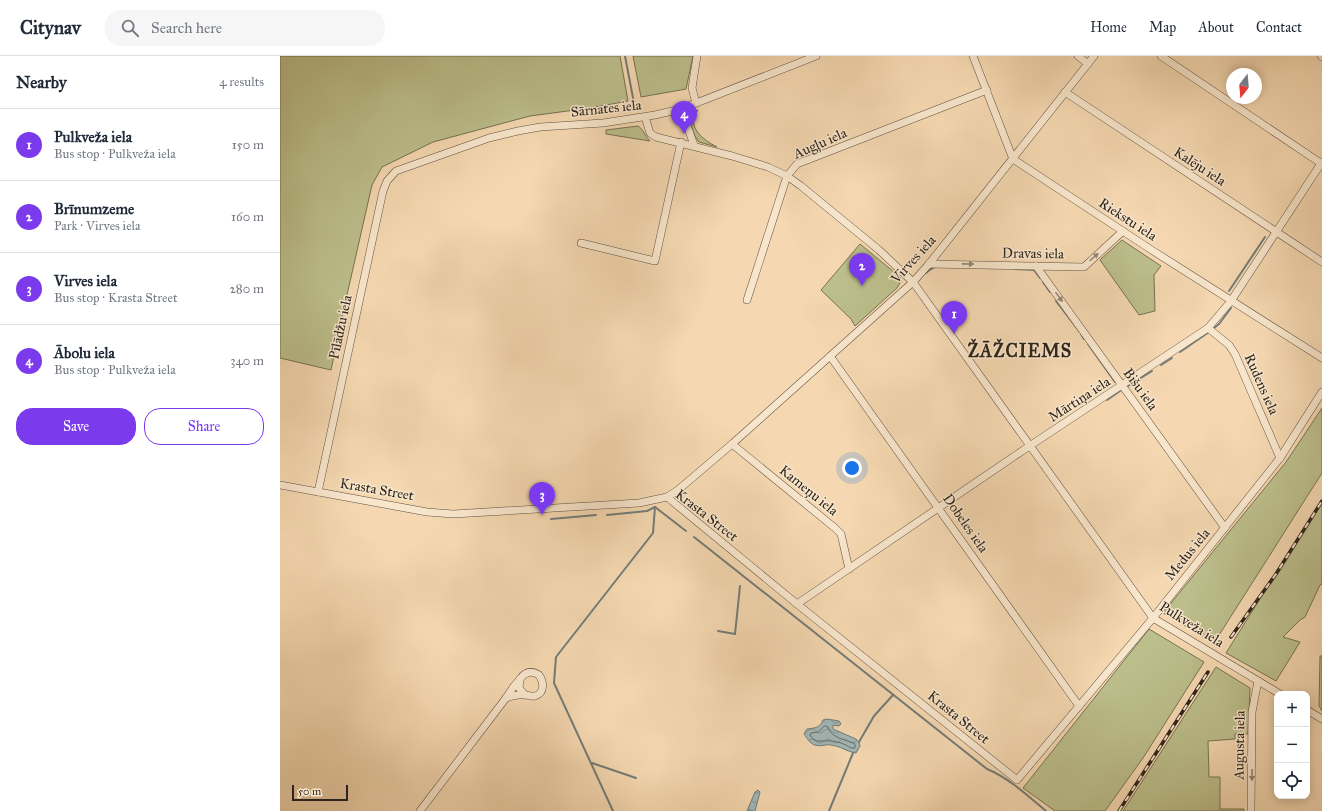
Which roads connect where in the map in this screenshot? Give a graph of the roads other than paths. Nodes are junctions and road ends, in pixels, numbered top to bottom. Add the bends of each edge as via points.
1 (697, 56) edge
2 (816, 56) edge
3 (973, 56) edge
4 (1078, 56) edge
5 (1094, 56) edge
6 (1161, 56) edge
7 (1088, 64) junction
8 (987, 90) junction
9 (1065, 92) junction
10 (696, 103) junction
11 (680, 108) junction
12 (645, 117) junction
13 (681, 142) junction
14 (694, 146) junction
15 (1012, 159) junction
16 (1322, 163) edge
17 (396, 171) joint
18 (787, 176) junction
19 (1123, 231) junction
20 (1276, 232) junction
21 (581, 243) dead end
22 (1322, 262) edge
23 (929, 264) junction
24 (1036, 266) junction
25 (913, 282) junction
26 (747, 300) dead end
27 (1231, 301) junction
28 (1208, 328) junction
29 (830, 356) junction
30 (1322, 358) edge
31 (1123, 386) junction
32 (1322, 392) edge
33 (732, 444) junction
34 (1030, 446) junction
35 (1280, 458) junction
36 (280, 485) edge
37 (318, 492) junction
38 (667, 497) junction
39 (939, 508) junction
40 (1224, 528) junction
41 (849, 569) junction
42 (797, 604) junction
43 (1153, 618) junction
44 (520, 679) junction
45 (1258, 681) junction
46 (1275, 691) edge
47 (525, 695) junction
48 (506, 698) junction
49 (1079, 706) junction
50 (1310, 712) edge
51 (1322, 719) edge
52 (1017, 780) joint
53 (420, 811) edge
54 (1252, 811) edge

1 - 10 street via 692,88
2 - 10 street, Sārnates iela
3 - 8 street
4 - 7 street
5 - 7 street, Virves iela
6 - 16 street
7 - 9 street, Virves iela
8 - 15 street
8 - 18 street, Augļu iela via 797,164
9 - 15 street, Virves iela
9 - 20 street, Kalēju iela
10 - 11 street, Sārnates iela
11 - 12 street, Sārnates iela
11 - 14 street
12 - 13 street, Pulkveža iela via 650,133 656,137
12 - 17 street, Sārnates iela via 518,131 489,138
13 - 14 street, Pulkveža iela
13 - 21 street via 655,261
14 - 18 street, Pulkveža iela via 768,167
15 - 19 street, Riekstu iela
15 - 23 street, Virves iela
16 - 20 street, Mārtiņa iela
17 - 37 street, Pīlādžu iela via 387,181 383,191
18 - 25 street, Pulkveža iela via 879,250
18 - 26 street, Augļu iela
24 -> 19 street, Dravas iela via 1084,267
19 - 27 street, Riekstu iela
20 - 22 street, Kalēju iela
20 - 27 street, Mārtiņa iela
23 -> 24 street, Dravas iela
23 - 25 street, Virves iela
24 -> 31 street, Bišu iela
25 - 29 street, Virves iela
25 - 34 street, Pulkveža iela
27 - 28 street, Mārtiņa iela
27 - 30 street, Riekstu iela
28 - 31 street, Mārtiņa iela
28 - 35 street, Rudens iela via 1229,345 1235,354
29 - 33 street, Virves iela
29 - 39 street, Dobeles iela
31 - 34 street, Mārtiņa iela
31 - 40 street, Bišu iela
32 - 35 street, Medus iela
33 - 38 street, Virves iela
33 - 41 street, Kameņu iela via 841,534
34 - 39 street, Mārtiņa iela
34 - 43 street, Pulkveža iela
35 - 40 street, Medus iela
36 - 37 street, Krasta Street
37 - 38 street, Krasta Street via 427,512 453,514 640,503
38 - 42 street, Krasta Street
39 - 41 street, Mārtiņa iela
39 - 49 street, Dobeles iela
40 - 43 street, Medus iela
41 - 42 street, Mārtiņa iela
42 - 52 street, Krasta Street
43 - 45 street, Pulkveža iela
43 - 49 street, Medus iela
44 - 47 street via 519,688
44 - 47 street via 531,672 542,678 541,691 534,696
44 - 48 street
45 - 46 street, Pulkveža iela
45 -> 54 street, Augusta iela via 1252,712
47 - 48 street
48 - 53 street
49 - 52 street, Medus iela
50 - 51 street

